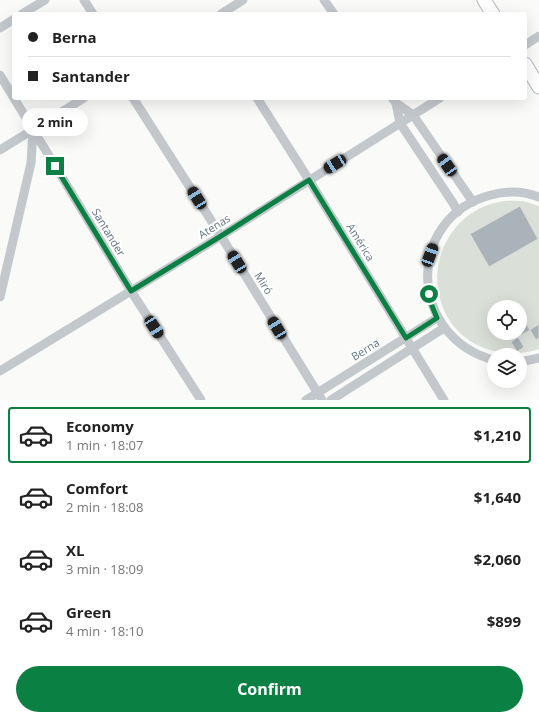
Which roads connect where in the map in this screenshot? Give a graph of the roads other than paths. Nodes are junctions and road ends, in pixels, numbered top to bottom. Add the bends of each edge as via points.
1 (45, 0) edge
2 (84, 0) edge
3 (243, 0) edge
4 (324, 0) edge
5 (484, 0) edge
6 (25, 12) edge
7 (91, 12) edge
8 (224, 12) edge
9 (333, 12) edge
10 (492, 12) edge
11 (12, 20) edge
12 (0, 28) edge
13 (539, 36) edge
14 (527, 44) edge
15 (527, 67) edge
16 (0, 75) edge
17 (539, 87) edge
18 (12, 95) edge
19 (15, 100) edge
20 (81, 100) edge
21 (135, 100) edge
22 (258, 100) edge
23 (394, 100) edge
24 (437, 100) edge
25 (413, 115) junction
26 (400, 124) junction
27 (33, 130) junction
28 (0, 150) edge
29 (47, 154) junction
30 (30, 161) junction
31 (309, 180) junction
32 (539, 197) edge
33 (473, 202) junction
34 (458, 212) junction
35 (221, 236) junction
36 (131, 291) junction
37 (0, 297) edge
38 (437, 318) junction
39 (444, 328) junction
40 (406, 338) junction
41 (413, 349) junction
42 (487, 358) edge
43 (539, 358) edge
44 (527, 361) edge
45 (0, 372) edge
46 (319, 396) edge
47 (201, 400) edge
48 (306, 400) edge
49 (331, 400) edge
50 (444, 400) edge

1 - 6 street
2 - 7 street
3 - 8 street
4 - 9 street
5 - 10 street
11 - 12 street
13 - 14 street
15 - 17 street
16 - 18 street, Santander
19 - 27 street, Santander
20 - 27 street
21 - 35 street, Miró
22 - 31 street, América
23 - 25 street
23 - 26 street
24 - 25 street, Atenas
25 - 26 street, Atenas
25 - 33 street
26 - 31 street, Atenas
26 - 34 street
27 - 28 street
27 - 29 street, Santander
27 - 30 street
29 - 30 street via 38,155
29 - 36 street, Santander
30 - 37 street
31 - 35 street, Atenas
31 - 40 street, América
32 - 33 street via 510,192
33 - 34 street
34 - 38 street via 441,232 430,255 429,294
35 - 36 street, Atenas
35 - 46 street, Miró
36 - 45 street, Atenas
36 - 47 street, Santander
38 - 39 street
38 - 40 street, Berna
39 - 41 street
39 - 42 street via 462,346
40 - 41 street, América
40 - 46 street, Berna
41 - 49 street
41 - 50 street, América
43 - 44 street
46 - 48 street, Berna

